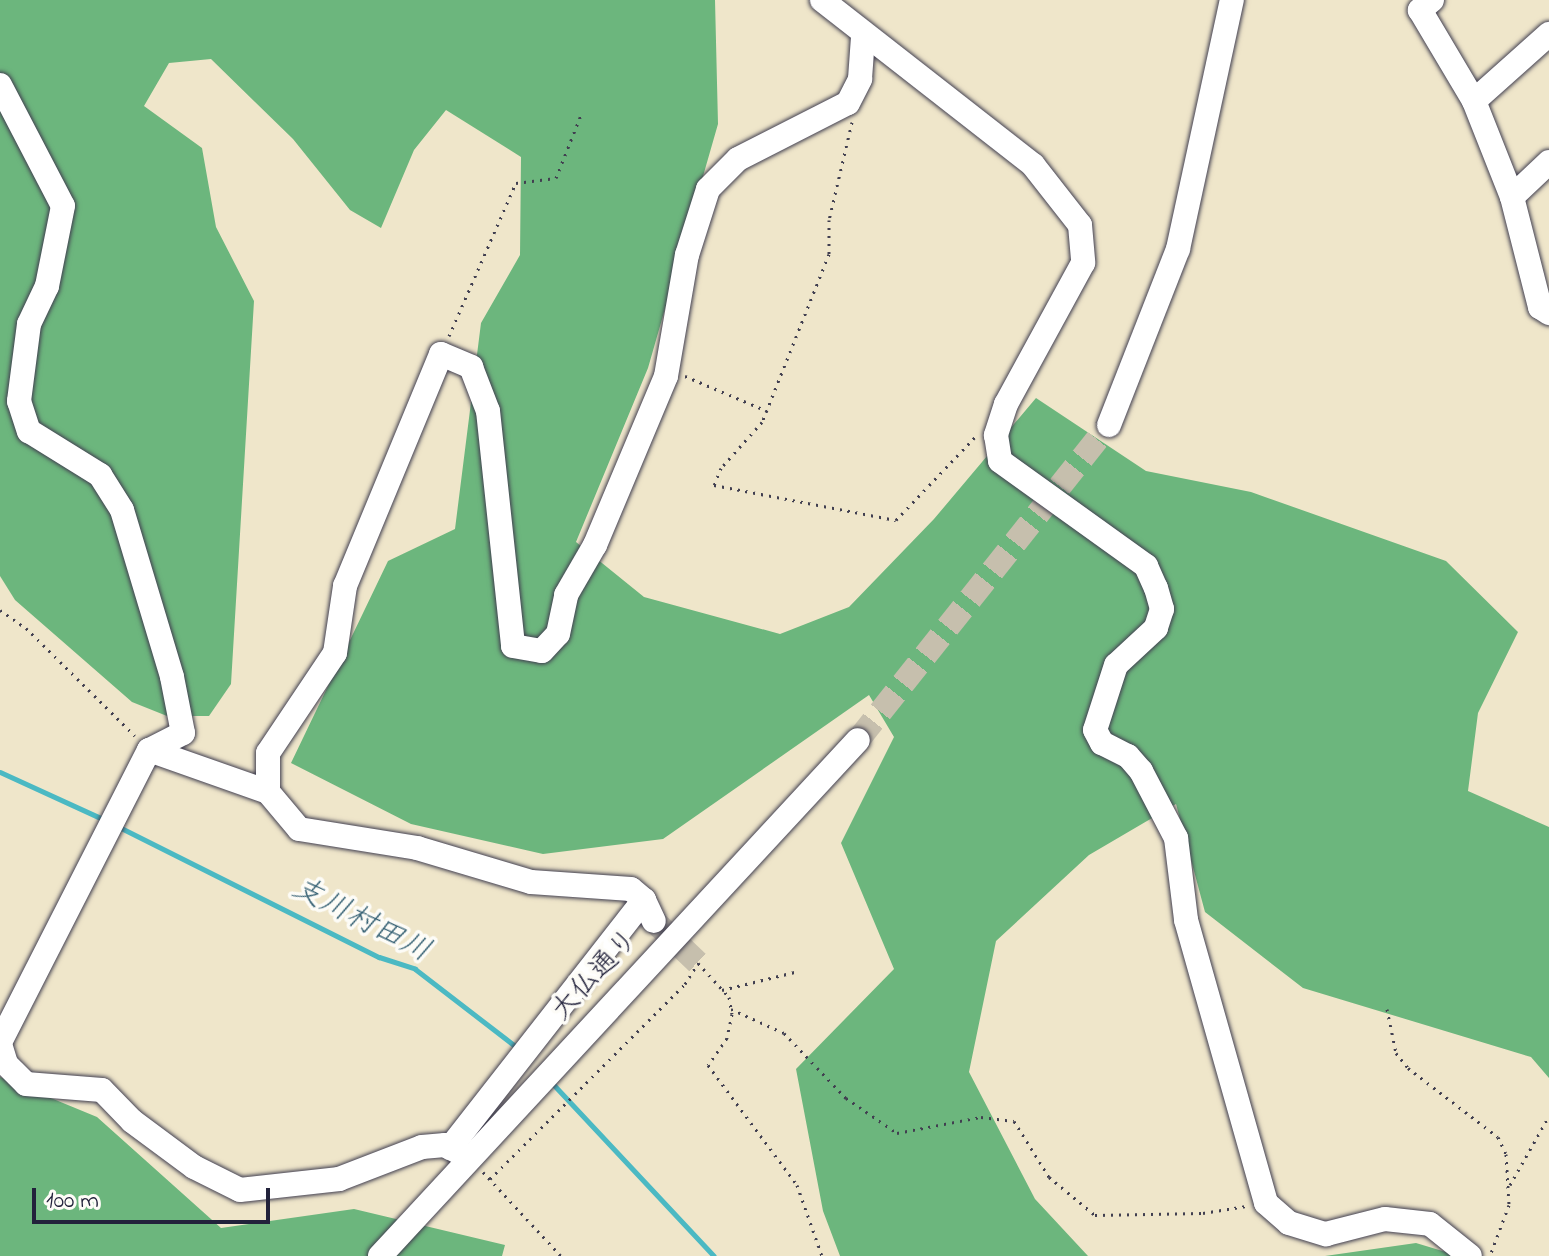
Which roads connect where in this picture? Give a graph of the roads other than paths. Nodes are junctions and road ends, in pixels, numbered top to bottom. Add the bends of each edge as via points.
1 (822, 0) edge
2 (1232, 0) edge
3 (1432, 0) edge
4 (1549, 34) edge
5 (863, 37) junction
6 (0, 85) edge
7 (1474, 101) junction
8 (1549, 162) edge
9 (1512, 197) junction
10 (1546, 306) edge
11 (1109, 425) tunnel mouth
12 (858, 740) tunnel mouth
13 (149, 750) junction
14 (268, 792) junction
15 (0, 1043) edge
16 (459, 1153) junction
17 (380, 1256) edge
18 (1470, 1256) edge

1 - 5 street
2 - 11 street via 1178,249
3 - 7 street via 1420,10
4 - 7 street
5 - 14 street via 860,79 851,96 829,116 738,159 708,189 687,255 669,369 595,545 566,595 558,634 542,651 513,646 488,411 471,367 441,354 345,586 335,653 268,753
5 - 18 street via 1033,165 1080,225 1083,263 1006,404 996,435 1000,461 1146,566 1156,588 1162,609 1156,628 1116,665 1095,730 1102,743 1128,756 1141,771 1176,838 1186,920 1266,1203 1289,1223 1326,1234 1385,1219 1430,1224
6 - 13 street via 63,206 47,286 29,324 19,401 29,431 93,469 122,510 172,677 183,733
7 - 9 street
8 - 9 street
9 - 10 street
12 - 16 street, 大仏通り via 525,1097
13 - 14 street
13 - 15 street
14 - 16 street via 299,829 417,848 531,882 631,889 649,910 508,1073
15 - 16 street via 6,1064 26,1084 102,1090 132,1121 194,1167 240,1190 339,1179 422,1147
16 - 17 street, 大仏通り

